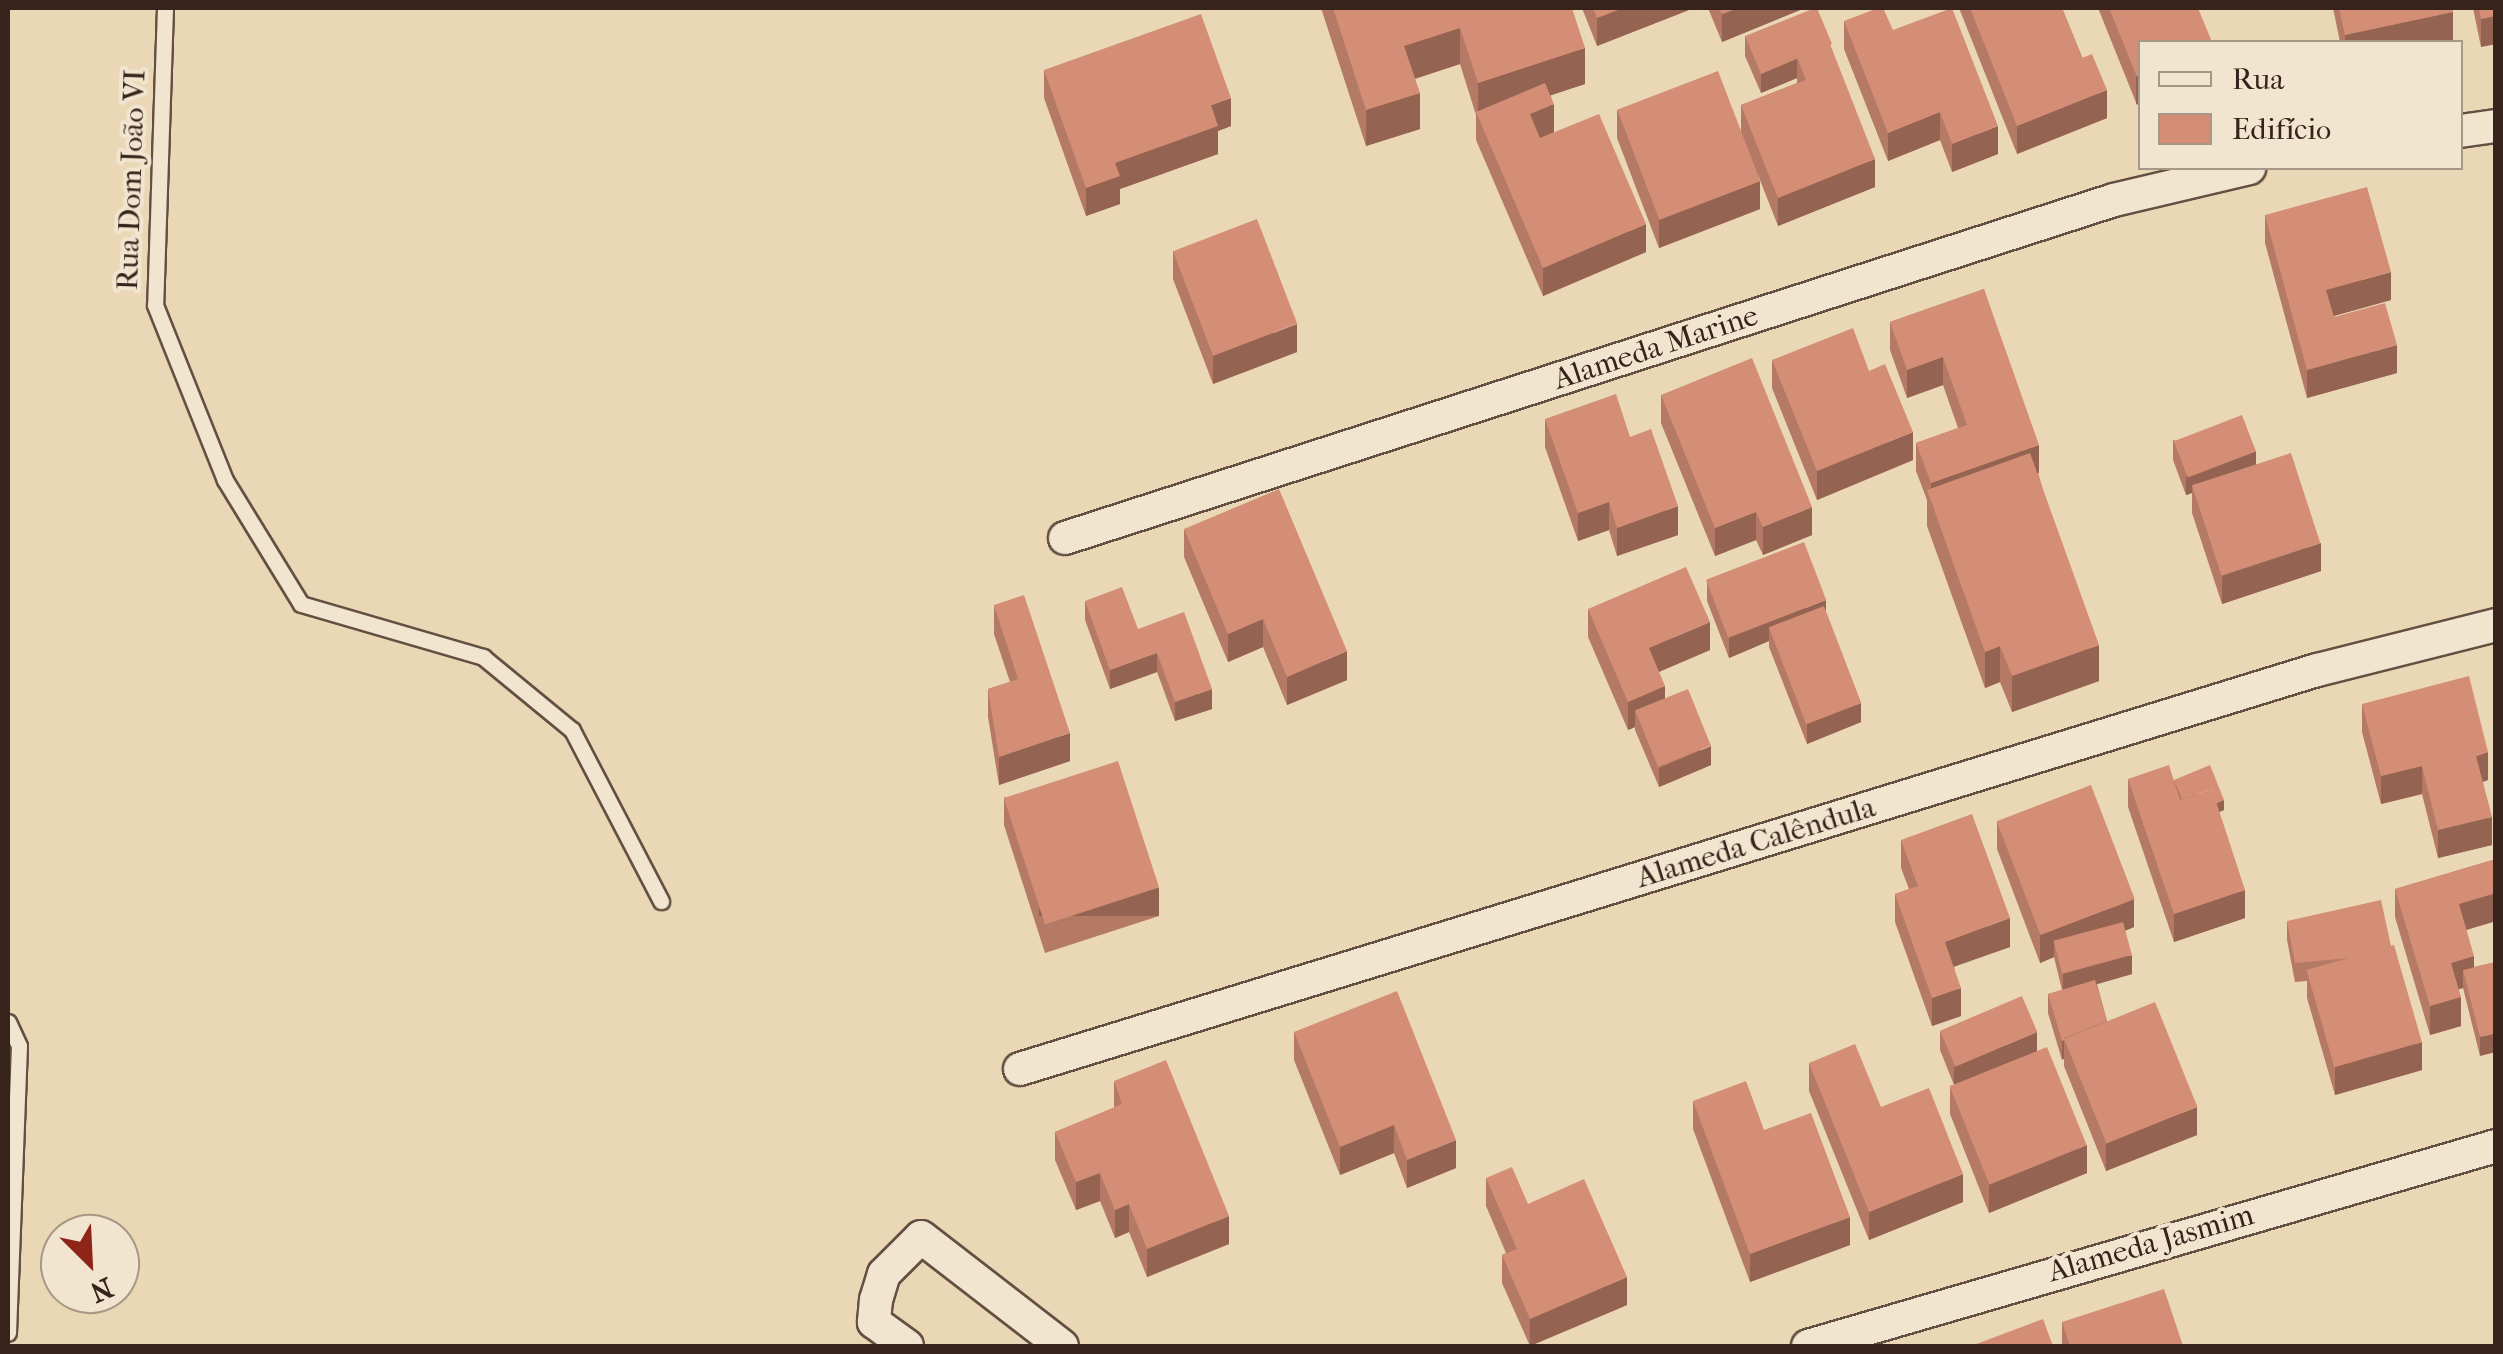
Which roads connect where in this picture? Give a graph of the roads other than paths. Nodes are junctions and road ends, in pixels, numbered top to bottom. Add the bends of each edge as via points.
1 (165, 8) edge
2 (2496, 126) edge
3 (2463, 130) edge
4 (2241, 170) edge
5 (1066, 538) dead end
6 (2496, 625) edge
7 (661, 900) dead end
8 (8, 1022) edge
9 (1020, 1069) dead end
10 (2496, 1146) edge
11 (8, 1333) edge
12 (908, 1346) edge
13 (1062, 1346) edge
14 (1808, 1346) edge

1 - 7 lane, Rua Dom João VI via 155,306 225,480 301,604 483,658 572,730
2 - 3 street
4 - 5 street, Alameda Marine via 2114,200
6 - 9 street, Alameda Calêndula via 2316,670
8 - 11 lane via 19,1046
10 - 14 street, Alameda Jasmim
12 - 13 street via 874,1322 876,1300 884,1274 921,1237

